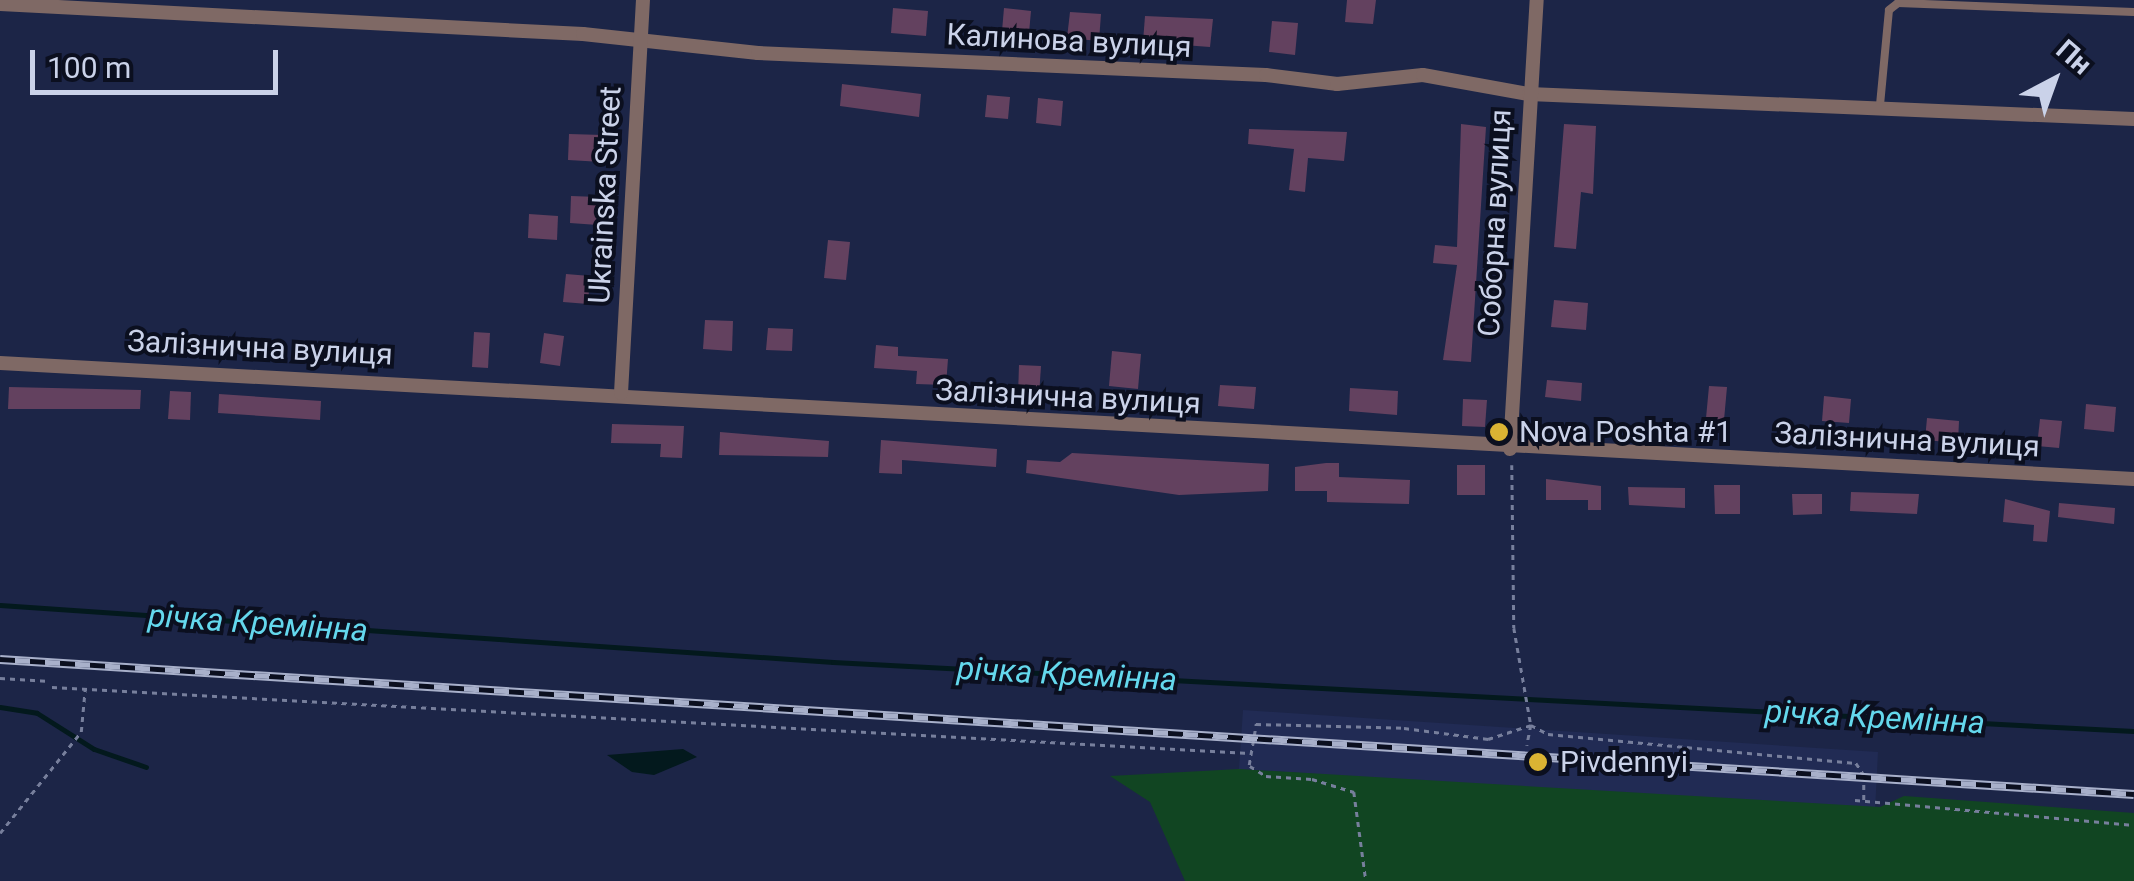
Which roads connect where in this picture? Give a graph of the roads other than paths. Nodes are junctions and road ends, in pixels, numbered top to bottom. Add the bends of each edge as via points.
1 (643, 0) edge
2 (1537, 0) edge
3 (0, 4) edge
4 (2134, 12) edge
5 (641, 42) junction
6 (1529, 94) junction
7 (1880, 105) junction
8 (2134, 119) edge
9 (0, 363) edge
10 (621, 393) junction
11 (1510, 449) junction
12 (2134, 479) edge

1 - 5 street, Ukrainska Street
2 - 6 street, Соборна вулиця
3 - 5 street, Калинова вулиця
4 - 7 lane via 1898,3 1888,10
5 - 6 street, Калинова вулиця via 1337,84 1423,76
5 - 10 street, Ukrainska Street
6 - 7 street, Калинова вулиця
6 - 11 street, Соборна вулиця
7 - 8 street, Калинова вулиця
9 - 10 street, Залізнична вулиця
10 - 11 street, Залізнична вулиця
11 - 12 street, Залізнична вулиця

